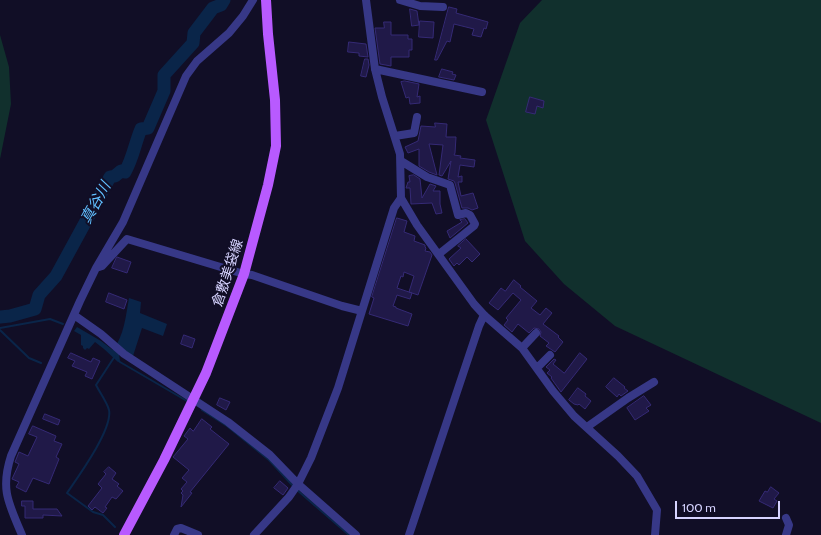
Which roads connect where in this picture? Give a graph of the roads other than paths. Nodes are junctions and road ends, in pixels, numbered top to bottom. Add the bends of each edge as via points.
1 (253, 0) edge
2 (266, 0) edge
3 (366, 0) edge
4 (400, 0) edge
5 (443, 7) dead end
6 (375, 70) junction
7 (482, 92) dead end
8 (417, 116) dead end
9 (395, 136) junction
10 (401, 161) junction
11 (401, 198) junction
12 (439, 254) junction
13 (96, 268) junction
14 (244, 274) junction
15 (362, 311) junction
16 (74, 315) junction
17 (484, 315) junction
18 (536, 333) dead end
19 (522, 348) junction
20 (550, 355) dead end
21 (537, 368) junction
22 (654, 382) dead end
23 (193, 399) junction
24 (587, 428) junction
25 (296, 487) junction
26 (786, 518) dead end
27 (22, 535) edge
28 (124, 535) edge
29 (174, 535) edge
30 (198, 535) edge
31 (254, 535) edge
32 (356, 535) edge
33 (409, 535) edge
34 (655, 535) edge
35 (786, 535) edge

1 - 13 street via 229,33 197,60 186,76 123,222
2 - 14 main road, 倉敷美袋線 via 275,100 276,146
3 - 6 street
4 - 5 street via 420,6
6 - 7 street
6 - 9 street
8 - 9 street via 414,133
9 - 10 street
10 - 11 street
10 - 12 street via 427,177 450,185 458,215 470,215 475,224
11 - 12 street
11 - 15 street via 394,208
12 - 17 street
13 - 14 street via 102,266 127,239
13 - 16 street
14 - 15 street
14 - 23 main road, 倉敷美袋線 via 206,373
15 - 25 street via 338,388 311,458
16 - 23 street via 124,354
16 - 27 street via 6,471 7,494
17 - 19 street
17 - 33 street
18 - 19 street
19 - 21 street
20 - 21 street
21 - 24 street via 553,391
22 - 24 street
23 - 25 street via 270,455
23 - 28 main road, 倉敷美袋線
24 - 34 street via 632,471 649,495 657,510
25 - 31 street
25 - 32 street
26 - 35 street via 789,525
29 - 30 street via 181,528

